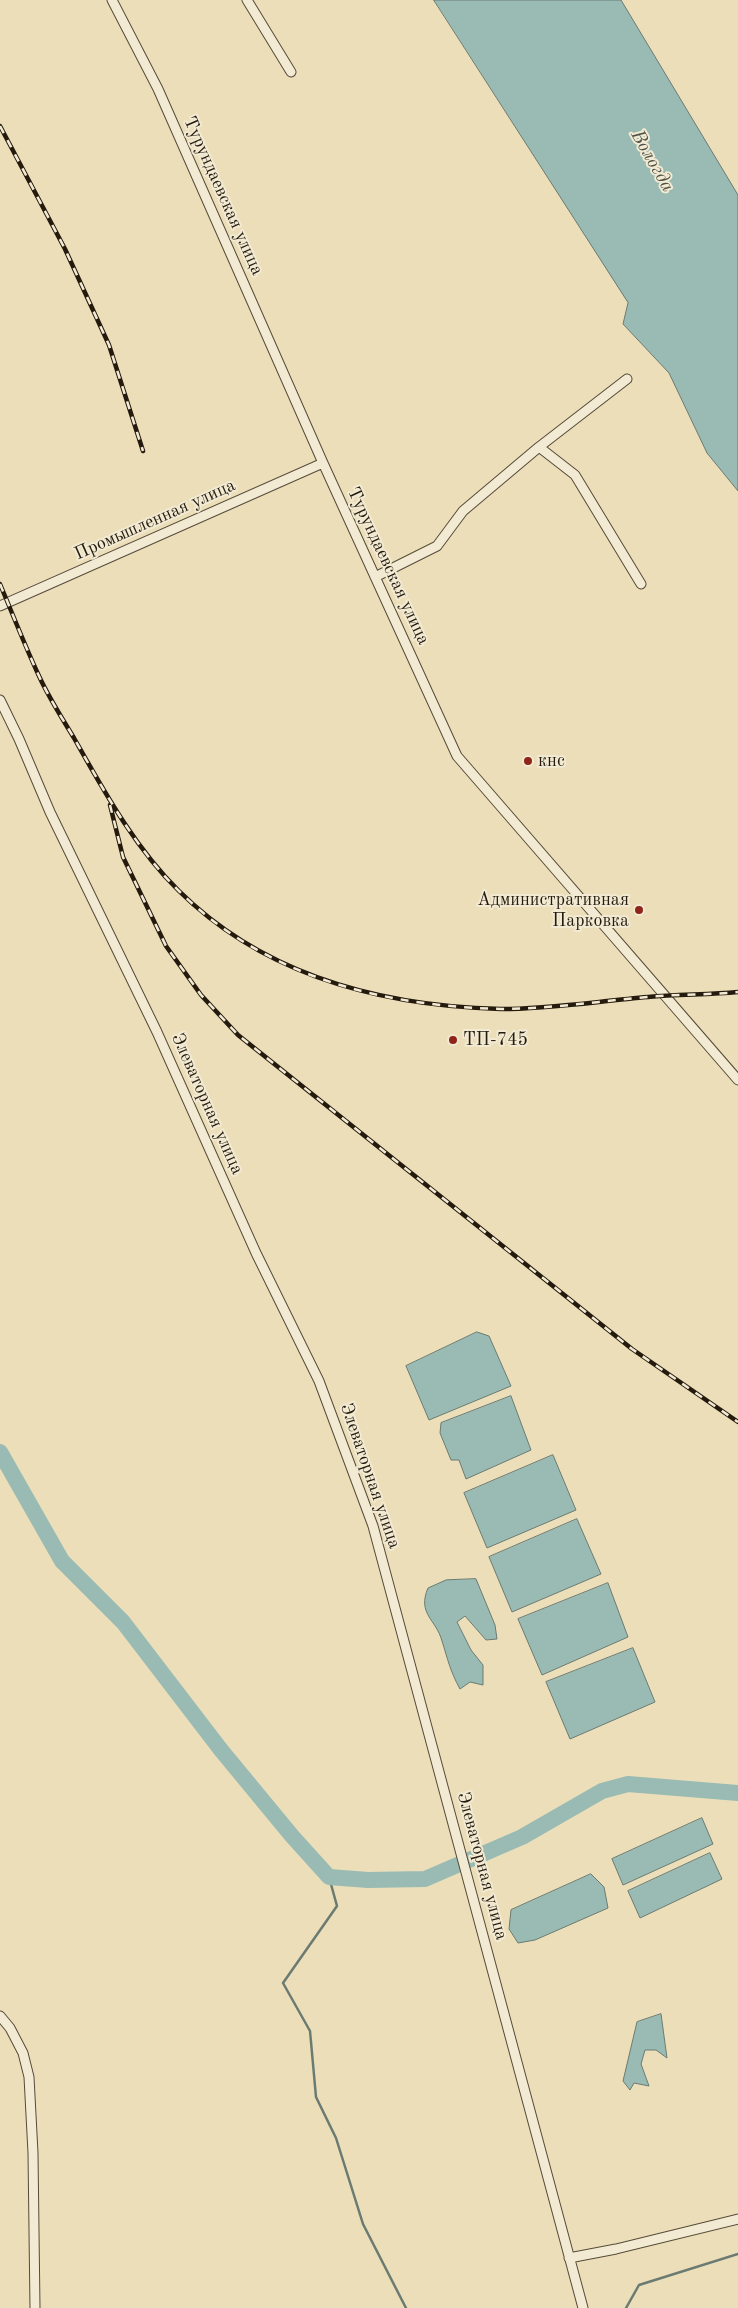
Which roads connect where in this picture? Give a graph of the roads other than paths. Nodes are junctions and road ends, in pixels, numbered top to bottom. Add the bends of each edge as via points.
1 (112, 0) edge
2 (247, 0) edge
3 (291, 72) dead end
4 (627, 379) dead end
5 (539, 447) junction
6 (323, 463) junction
7 (375, 578) junction
8 (641, 584) dead end
9 (0, 606) edge
10 (0, 700) edge
11 (738, 1080) edge
12 (0, 2016) edge
13 (738, 2219) edge
14 (569, 2258) junction
15 (582, 2305) edge
16 (35, 2308) edge

1 - 6 street, Турундаевская улица via 158,89
2 - 3 street
4 - 5 street
5 - 7 street via 463,511 436,546
5 - 8 street via 575,475
6 - 7 street, Турундаевская улица
6 - 9 street, Промышленная улица
7 - 11 street, Турундаевская улица via 457,756
10 - 14 street, Элеваторная улица via 319,1382 373,1526
12 - 16 street via 23,2053 29,2077
13 - 14 street
14 - 15 street, Элеваторная улица

